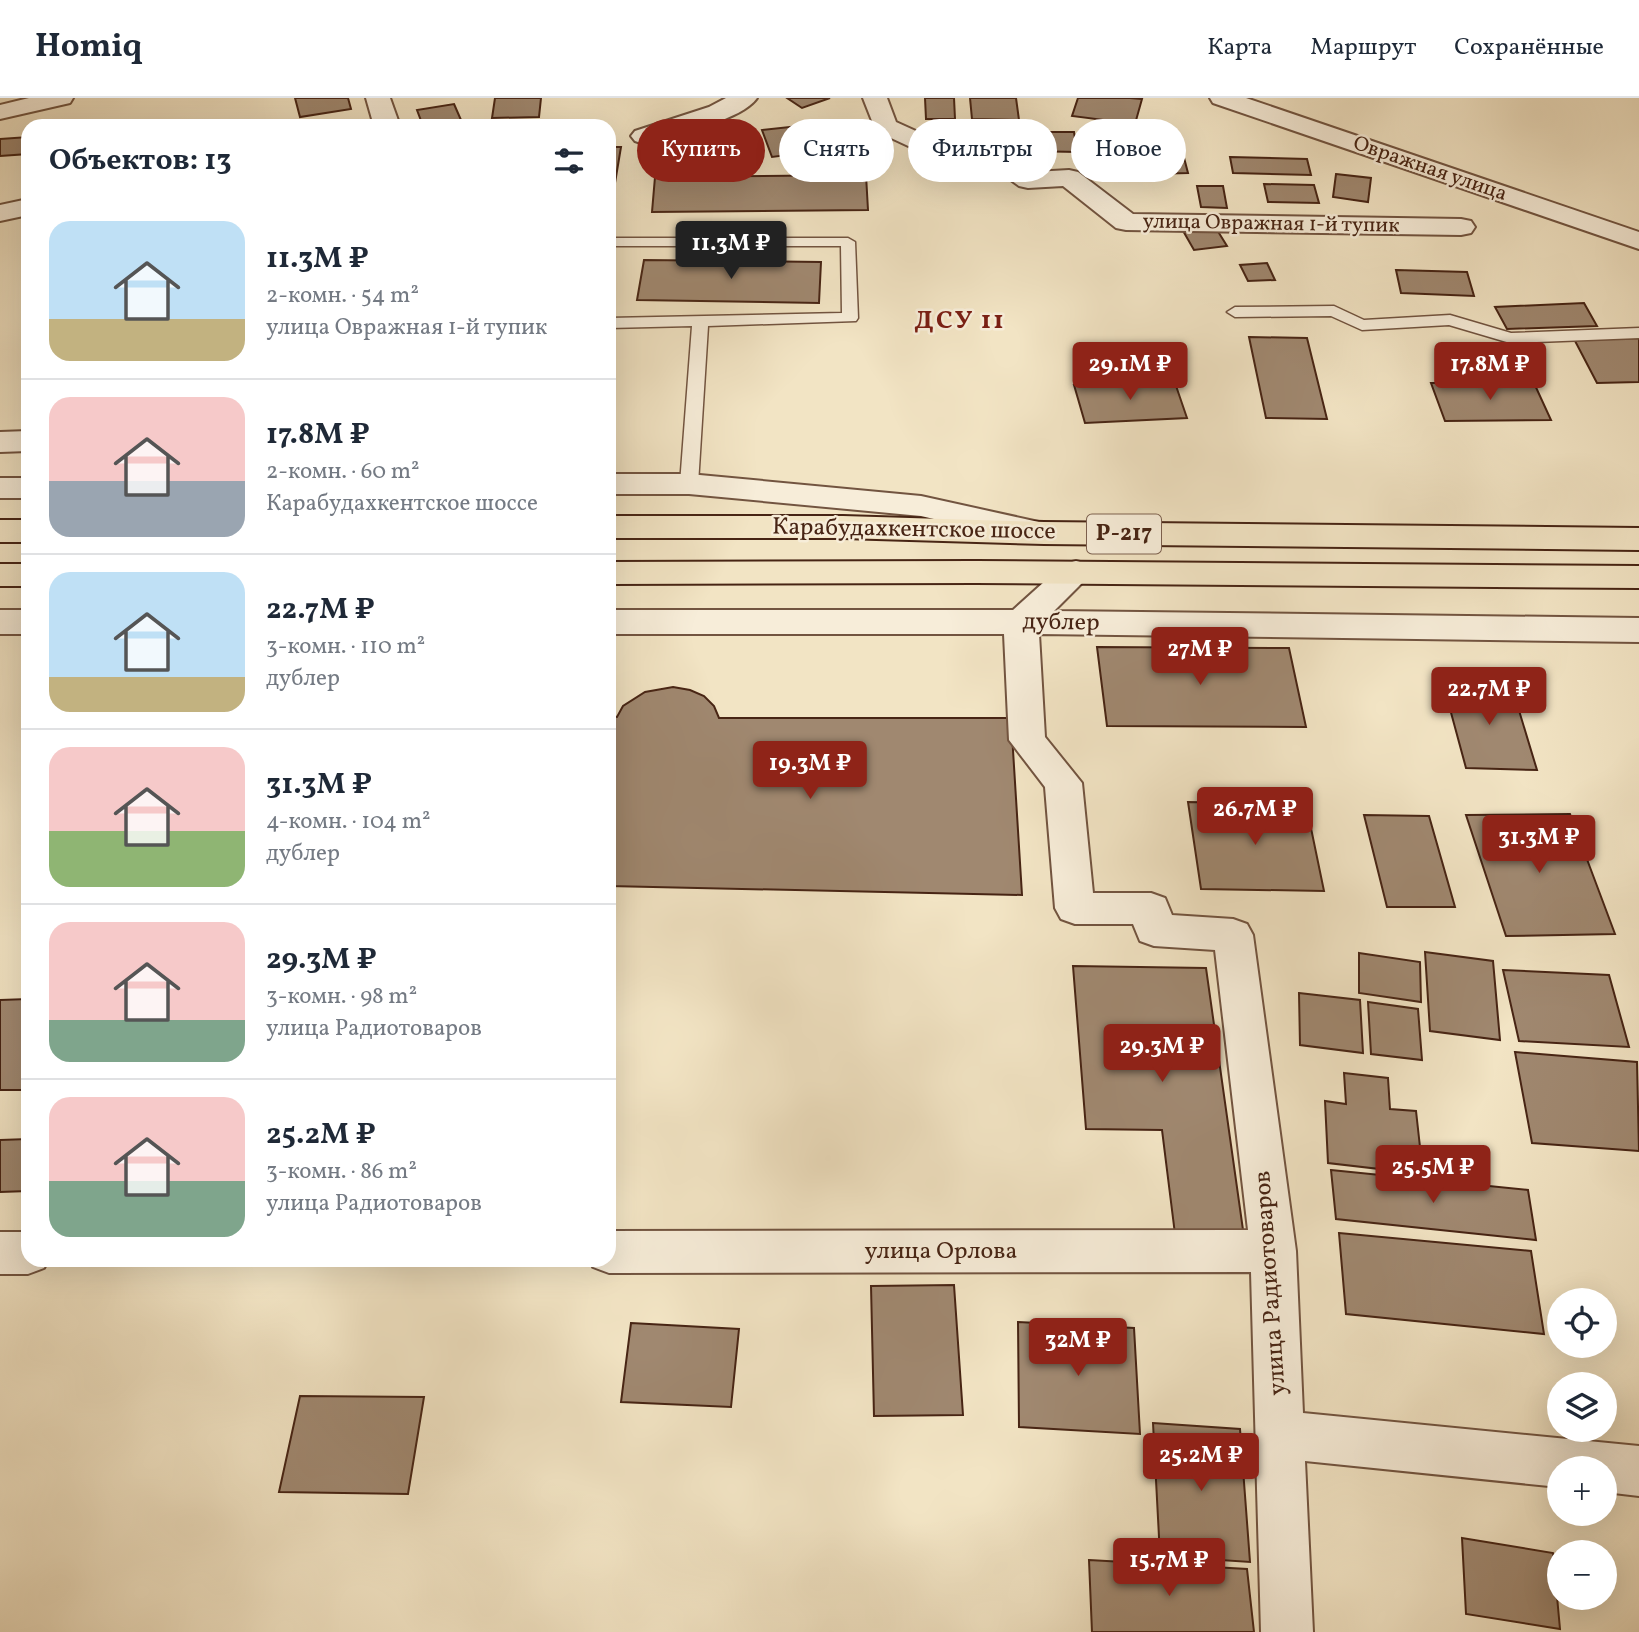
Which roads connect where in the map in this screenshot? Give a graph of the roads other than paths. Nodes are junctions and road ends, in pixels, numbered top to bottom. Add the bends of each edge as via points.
1 (61, 98) edge
2 (378, 98) edge
3 (745, 98) edge
4 (875, 98) edge
5 (1222, 98) edge
6 (0, 112) edge
7 (385, 119) edge
8 (696, 119) edge
9 (21, 208) edge
10 (0, 212) edge
11 (1461, 227) dead end
12 (1639, 241) edge
13 (616, 242) edge
14 (1235, 312) dead end
15 (700, 322) junction
16 (616, 323) edge
17 (1639, 333) edge
18 (21, 441) edge
19 (0, 442) edge
20 (616, 484) edge
21 (689, 484) junction
22 (0, 488) edge
23 (21, 488) edge
24 (616, 527) edge
25 (0, 531) edge
26 (21, 531) edge
27 (1044, 533) junction
28 (1639, 539) edge
29 (1076, 572) junction
30 (616, 573) edge
31 (0, 575) edge
32 (21, 575) edge
33 (1639, 577) edge
34 (0, 622) edge
35 (21, 622) edge
36 (616, 622) edge
37 (1021, 622) junction
38 (1639, 630) edge
39 (1273, 1251) junction
40 (616, 1252) edge
41 (0, 1253) edge
42 (21, 1253) edge
43 (1282, 1435) junction
44 (1639, 1471) edge
45 (1287, 1632) edge

1 - 6 street
2 - 7 street
3 - 8 street
4 - 11 street, улица Овражная 1-й тупик via 885,126 941,152 1010,167 1028,180 1069,178 1126,222
5 - 12 street, Овражная улица
9 - 10 street
13 - 15 lane via 848,242 850,318
14 - 17 lane via 1334,311 1362,325 1450,320 1510,338
15 - 16 lane
15 - 21 lane
18 - 19 street
20 - 21 street
21 - 27 street via 921,506
22 - 23 street
24 - 27 highway, Карабудахкентское шоссе / Р-217
25 - 26 highway
27 - 28 highway, Карабудахкентское шоссе / Р-217
29 - 30 highway, Карабудахкентское шоссе
29 - 33 highway, Карабудахкентское шоссе
29 - 37 street
31 - 32 highway
34 - 35 street
36 - 37 street, дублер
37 - 38 street, дублер
37 - 39 street, улица Радиотоваров via 1027,740 1063,783 1075,908 1151,909 1154,930 1233,935
39 - 40 street, улица Орлова
39 - 43 street, улица Радиотоваров
41 - 42 street
43 - 44 street
43 - 45 street, улица Радиотоваров

